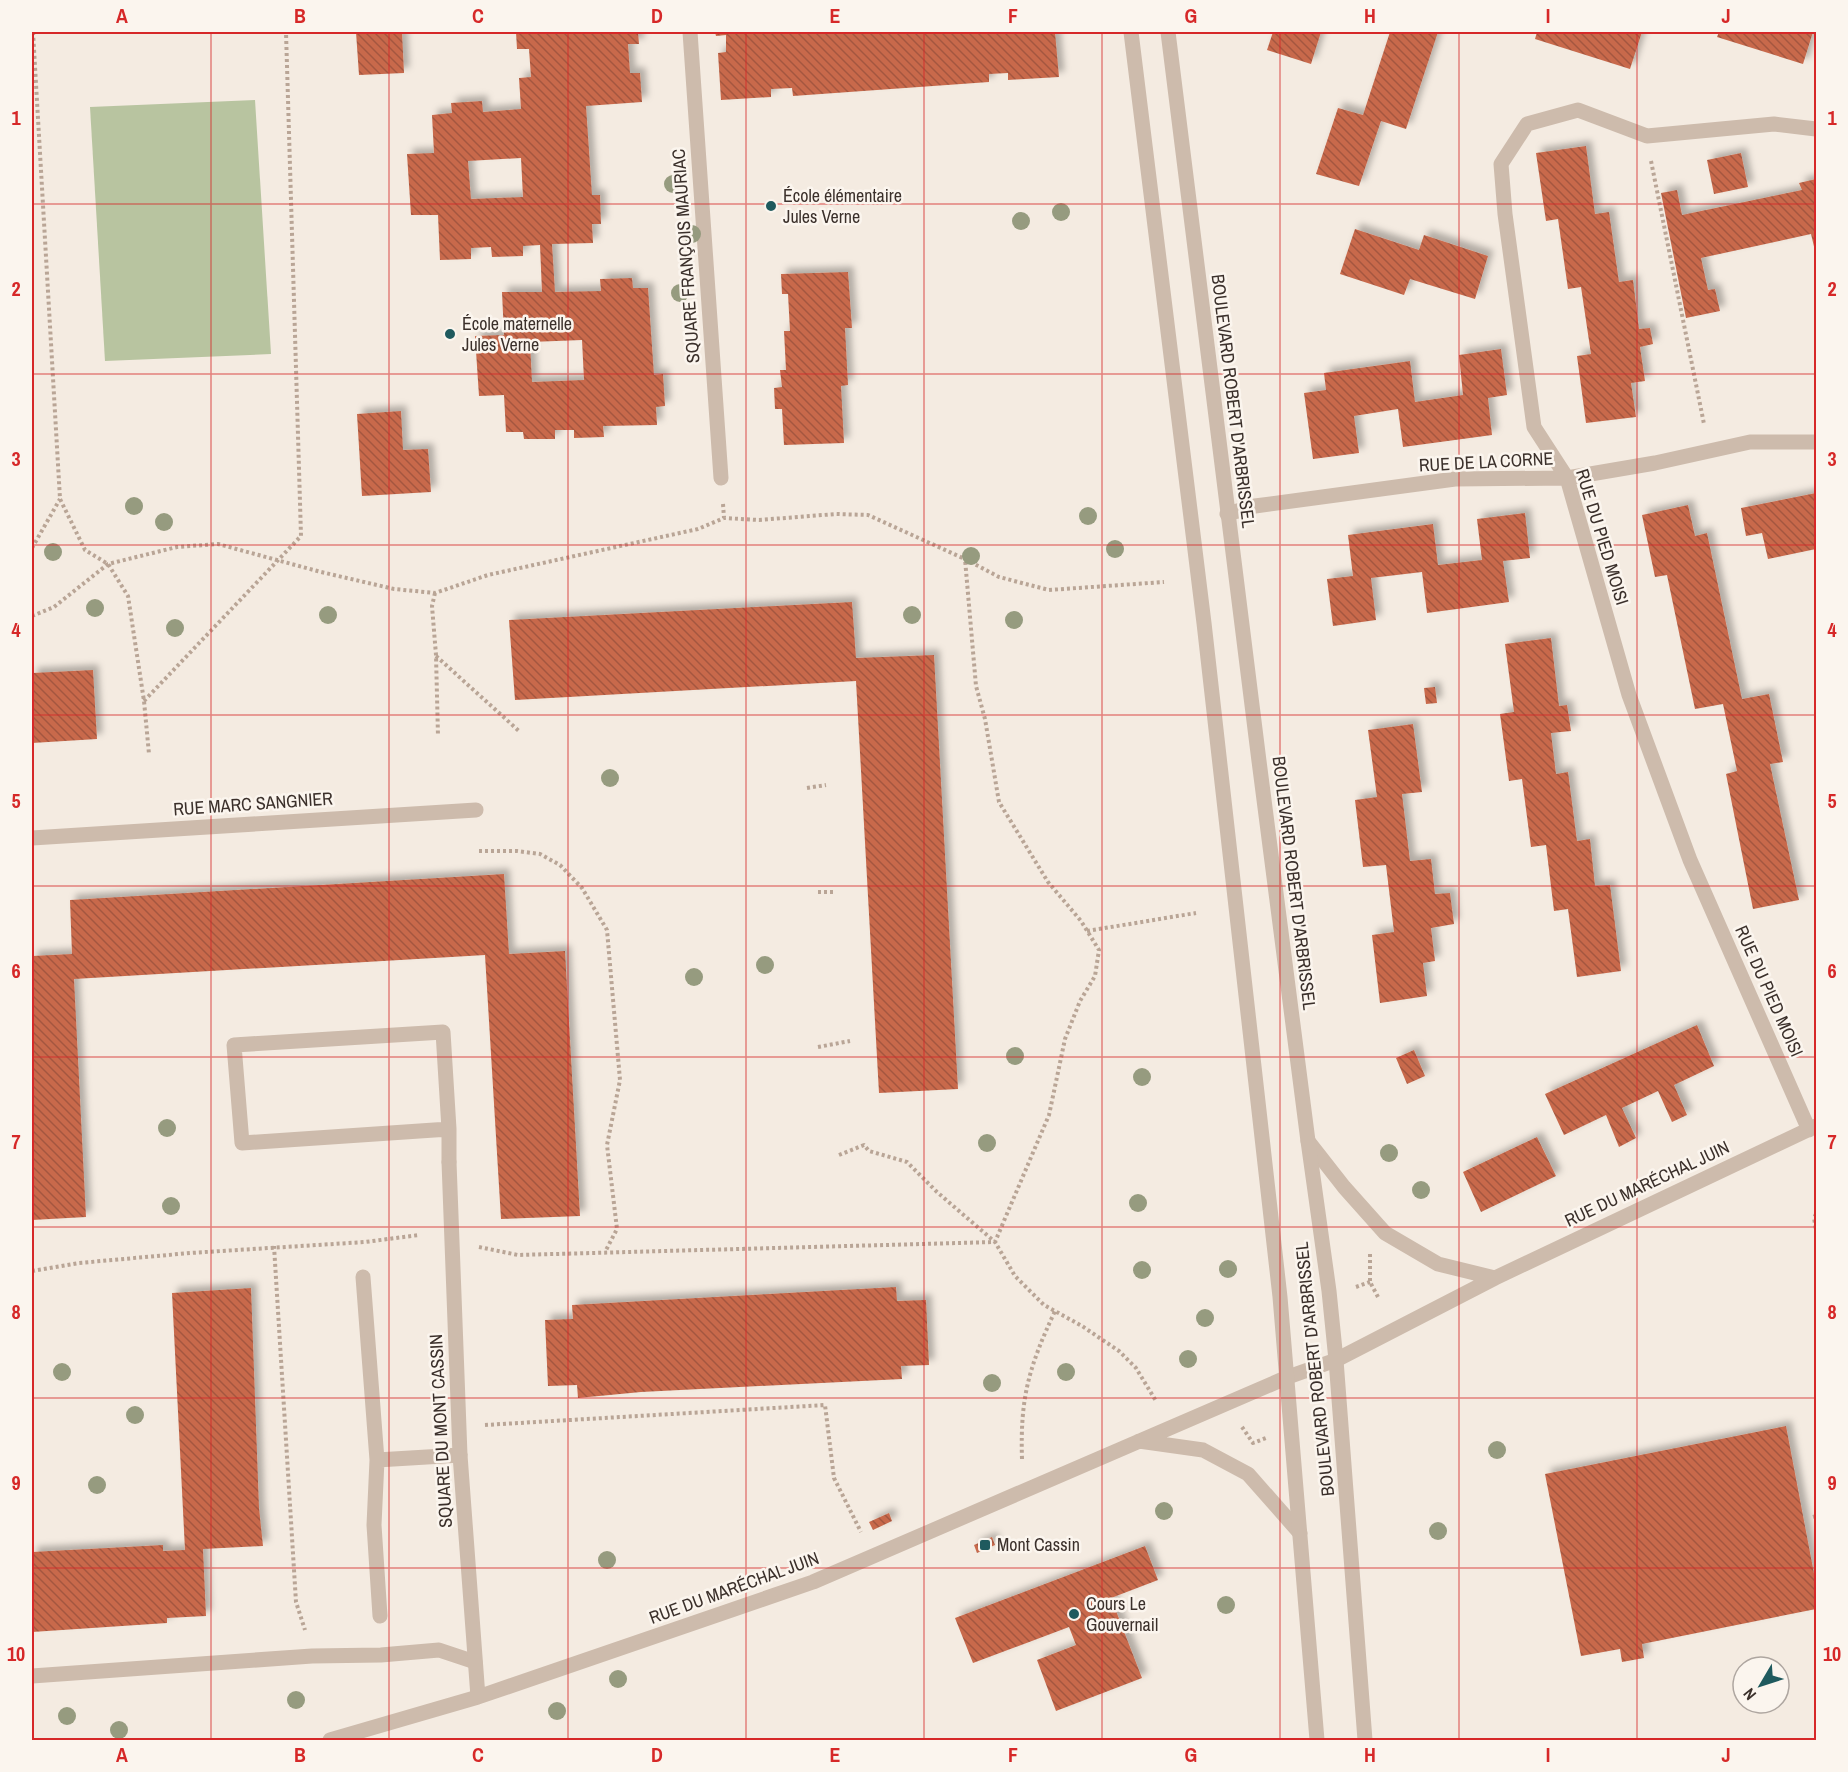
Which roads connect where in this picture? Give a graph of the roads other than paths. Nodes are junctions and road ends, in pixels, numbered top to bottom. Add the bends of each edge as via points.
1 (690, 32) edge
2 (1131, 32) edge
3 (1168, 32) edge
4 (1816, 129) edge
5 (1816, 442) edge
6 (721, 478) dead end
7 (1567, 478) junction
8 (1227, 514) junction
9 (476, 810) dead end
10 (32, 838) edge
11 (1813, 1128) edge
12 (449, 1129) junction
13 (1308, 1141) junction
14 (363, 1276) dead end
15 (1495, 1278) junction
16 (1336, 1360) junction
17 (1288, 1377) junction
18 (1139, 1441) junction
19 (460, 1455) junction
20 (377, 1460) junction
21 (1300, 1533) junction
22 (380, 1616) dead end
23 (475, 1662) junction
24 (32, 1676) edge
25 (478, 1697) junction
26 (330, 1740) edge
27 (1317, 1740) edge
28 (1365, 1740) edge

1 - 6 street, SQUARE FRANÇOIS MAURIAC
2 - 17 street, BOULEVARD ROBERT D'ARBRISSEL via 1204,623
3 - 8 street, BOULEVARD ROBERT D'ARBRISSEL
4 - 7 street, RUE DU PIED MOISI via 1774,124 1647,136 1578,110 1527,124 1501,164 1505,214 1534,428
5 - 7 street, RUE DE LA CORNE via 1750,442
7 - 8 street, RUE DE LA CORNE via 1455,480 1255,506
7 - 11 street, RUE DU PIED MOISI via 1629,695 1690,860
8 - 13 street, BOULEVARD ROBERT D'ARBRISSEL
9 - 10 street, RUE MARC SANGNIER
11 - 15 street, RUE DU MARÉCHAL JUIN
12 - 12 street, SQUARE DU MONT CASSIN via 242,1143 234,1045 443,1032
12 - 19 street, SQUARE DU MONT CASSIN
13 - 15 street via 1385,1233 1438,1264
13 - 16 street, BOULEVARD ROBERT D'ARBRISSEL
14 - 20 street
15 - 16 street, RUE DU MARÉCHAL JUIN
16 - 17 street, RUE DU MARÉCHAL JUIN
16 - 28 street, BOULEVARD ROBERT D'ARBRISSEL
17 - 18 street, RUE DU MARÉCHAL JUIN
17 - 21 street, BOULEVARD ROBERT D'ARBRISSEL
18 - 21 street via 1203,1450 1248,1474
18 - 25 street, RUE DU MARÉCHAL JUIN via 813,1582
19 - 20 street
19 - 23 street, SQUARE DU MONT CASSIN
20 - 22 street via 374,1524
21 - 27 street, BOULEVARD ROBERT D'ARBRISSEL
23 - 24 street via 439,1650
23 - 25 street, SQUARE DU MONT CASSIN
25 - 26 street, RUE DU MARÉCHAL JUIN

